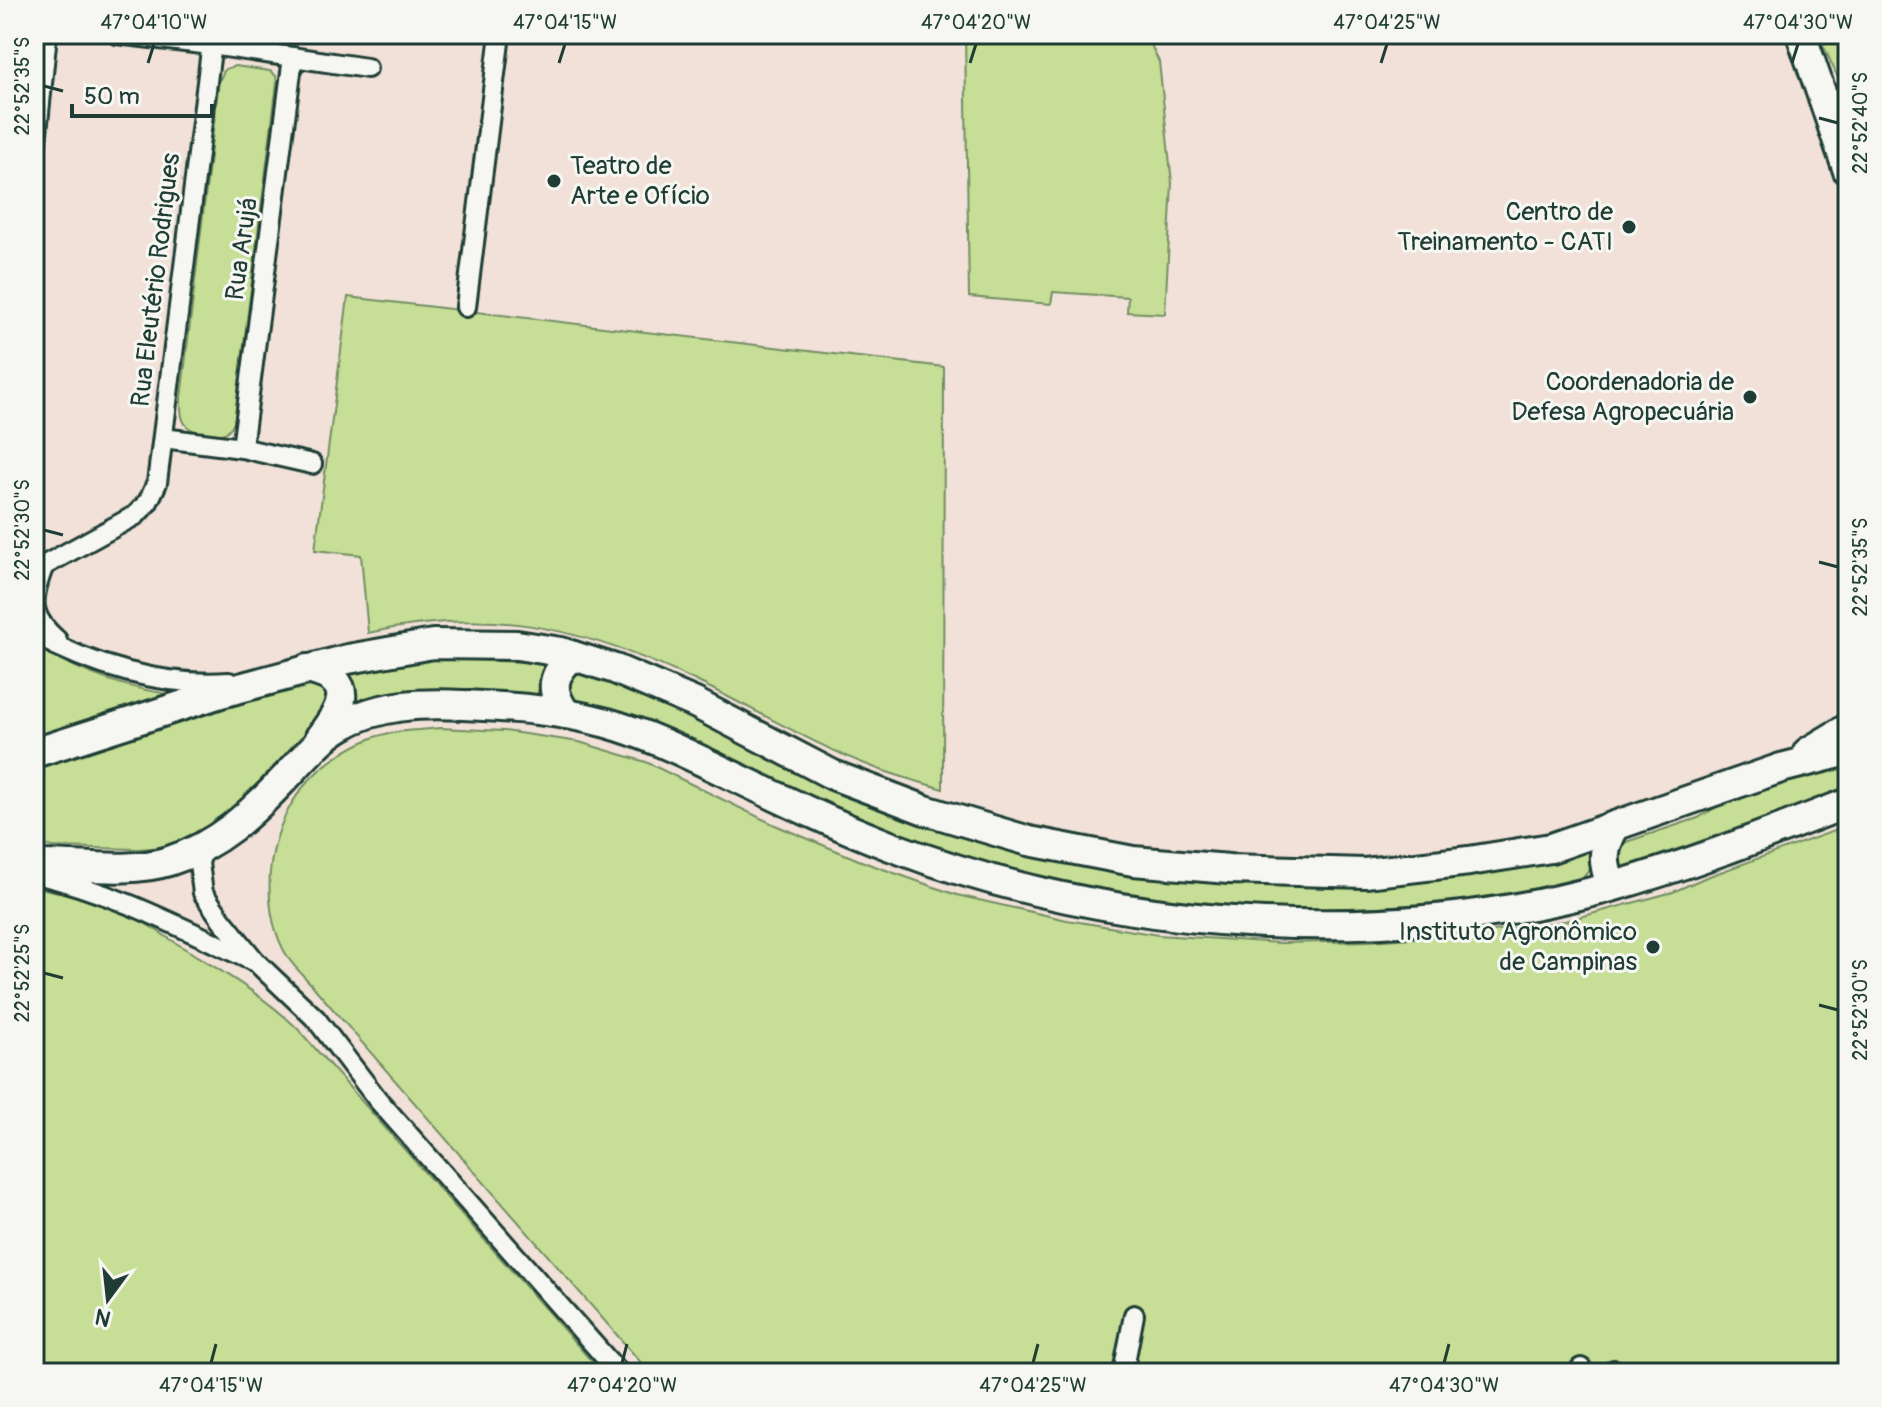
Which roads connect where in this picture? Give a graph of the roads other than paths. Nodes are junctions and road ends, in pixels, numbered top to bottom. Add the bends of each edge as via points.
1 (47, 34) edge
2 (117, 34) edge
3 (500, 34) edge
4 (1801, 36) edge
5 (212, 39) edge
6 (34, 49) edge
7 (293, 57) junction
8 (367, 68) dead end
9 (42, 83) junction
10 (1848, 110) edge
11 (34, 162) edge
12 (1848, 171) edge
13 (466, 307) dead end
14 (163, 438) junction
15 (242, 448) junction
16 (312, 464) dead end
17 (39, 568) edge
18 (34, 634) edge
19 (573, 656) junction
20 (84, 658) junction
21 (307, 669) junction
22 (272, 679) junction
23 (566, 714) junction
24 (1848, 728) edge
25 (1848, 751) edge
26 (34, 753) edge
27 (305, 757) junction
28 (1781, 768) junction
29 (1848, 803) edge
30 (1614, 828) junction
31 (204, 846) junction
32 (34, 865) edge
33 (34, 874) edge
34 (1612, 886) junction
35 (256, 962) junction
36 (1134, 1315) dead end
37 (619, 1373) edge
38 (1123, 1373) edge

1 - 9 street
2 - 5 street
3 - 13 street
4 - 10 main road
4 - 12 main road
5 - 7 street
5 - 14 street, Rua Eleutério Rodrigues
6 - 9 street
7 - 8 street
7 - 15 street, Rua Arujá
9 - 11 street
14 - 15 street
14 - 17 street, Rua Eleutério Rodrigues via 157,483 136,515
15 - 16 street
17 - 20 street via 34,609 43,628
18 - 20 street
19 - 21 main road via 517,645 433,644
19 - 23 main road via 554,681 555,698
19 - 30 main road via 695,703 833,775 925,810 1029,841 1133,861 1365,873 1551,848
20 - 22 street via 160,679 205,684
21 - 22 main road
21 - 27 main road via 334,678 341,699
22 - 26 main road
23 - 27 main road via 463,705 393,707 342,725
23 - 34 main road via 685,752 846,828 925,858 1048,892 1135,909 1258,922 1386,921 1466,915
24 - 28 main road
25 - 28 main road
27 - 31 main road via 246,818
28 - 30 main road
29 - 34 main road via 1684,865
30 - 34 main road via 1603,860
31 - 32 main road via 166,862
31 - 35 street via 199,863 203,893
33 - 35 street via 141,908
35 - 37 street via 316,1019 378,1100
36 - 38 street

